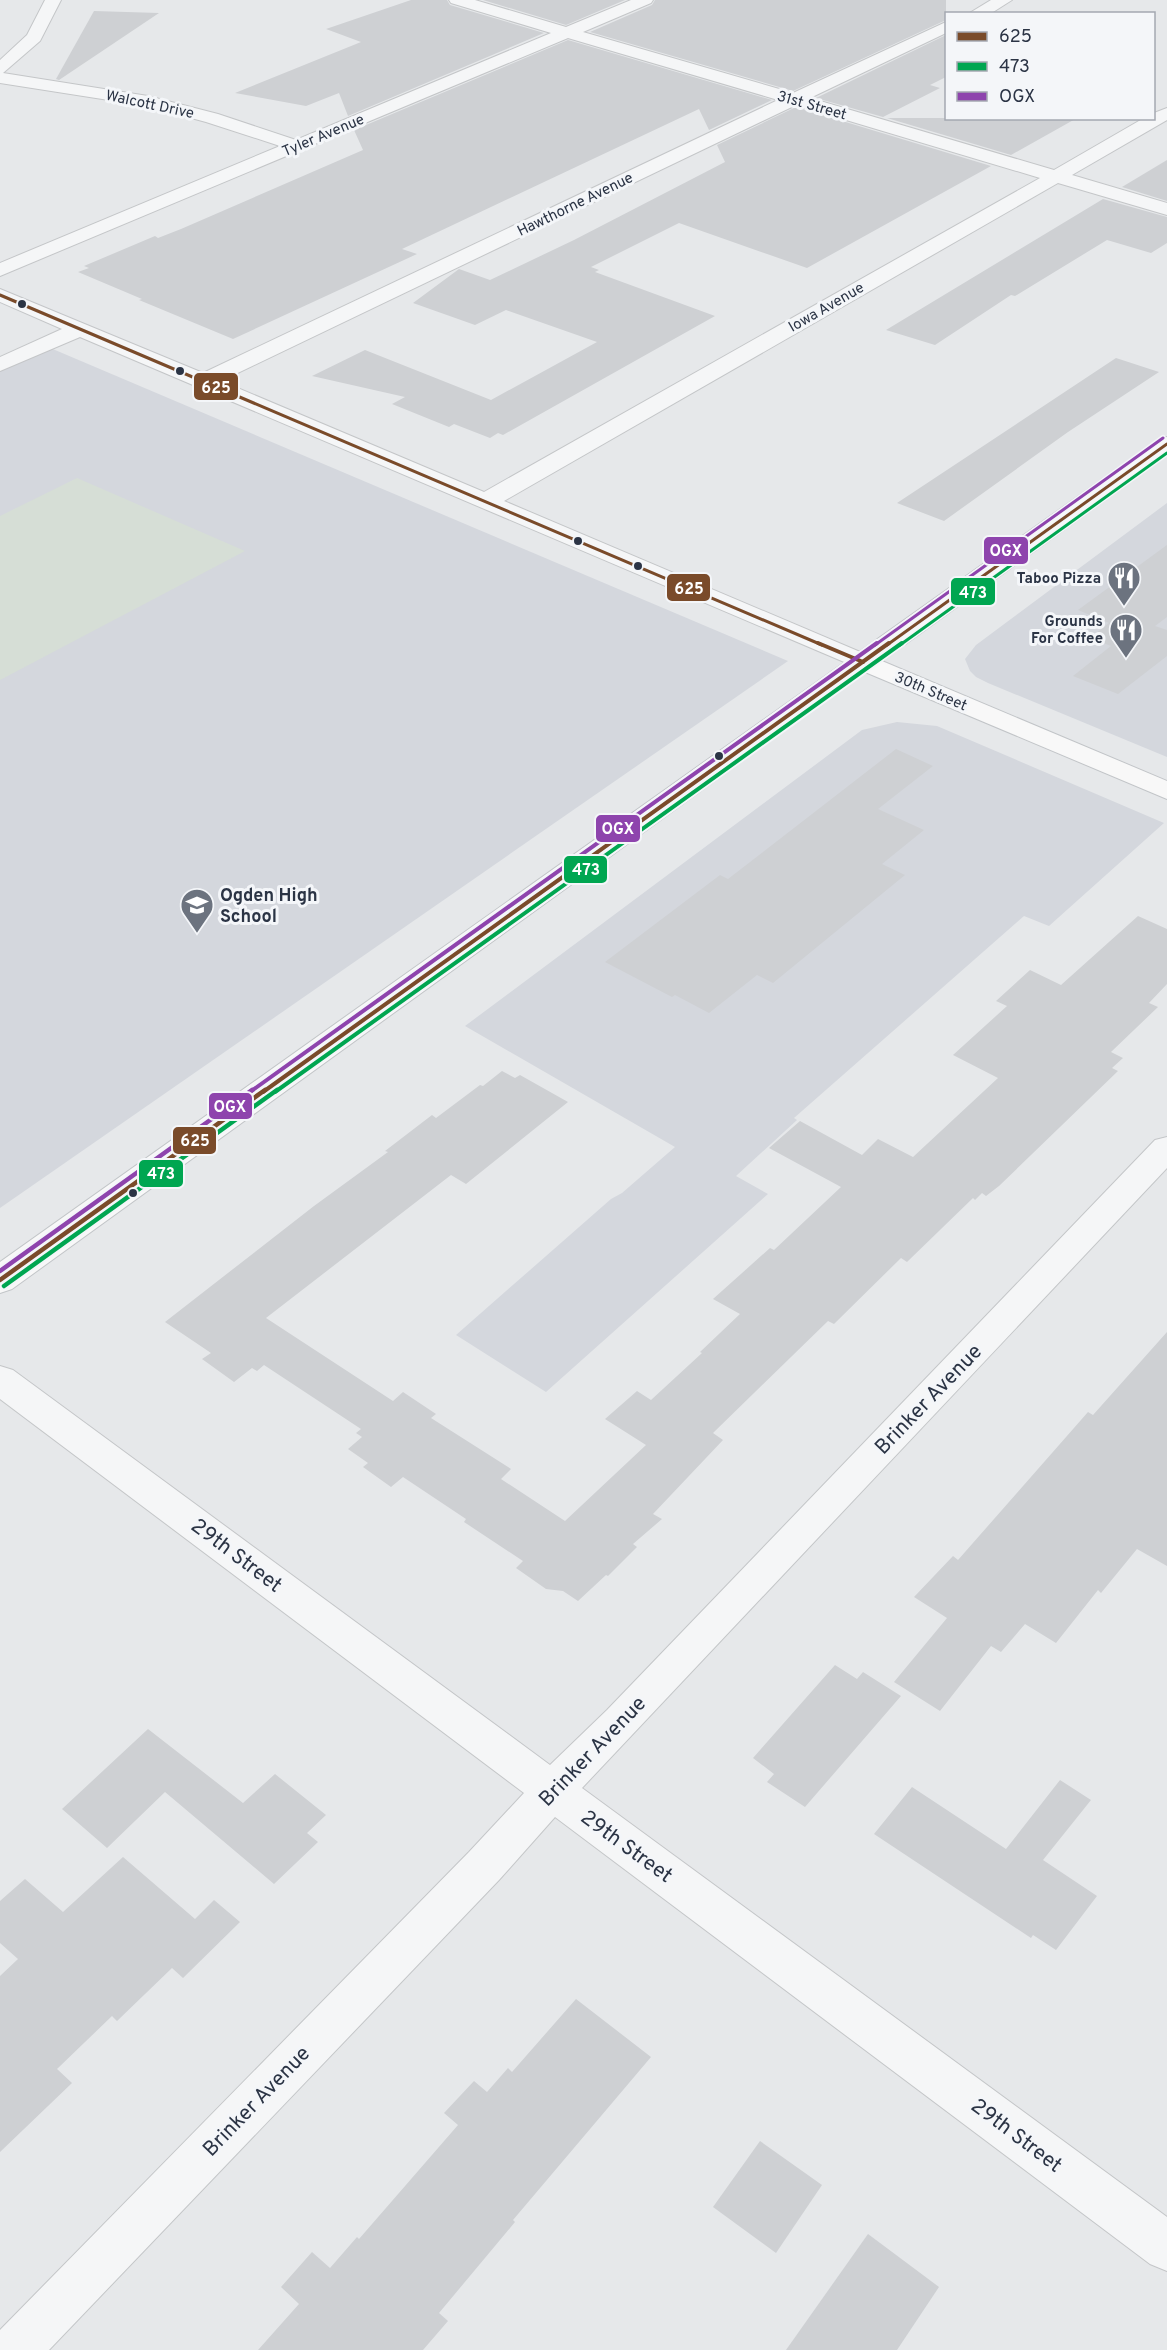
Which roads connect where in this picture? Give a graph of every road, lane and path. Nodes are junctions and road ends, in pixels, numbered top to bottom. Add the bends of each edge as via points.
1 (53, 0) edge
2 (457, 0) edge
3 (645, 0) edge
4 (1004, 0) edge
5 (980, 12) edge
6 (945, 27) edge
7 (567, 33) junction
8 (0, 69) edge
9 (0, 78) edge
10 (794, 99) junction
11 (1155, 120) edge
12 (297, 146) junction
13 (1055, 177) junction
14 (1167, 209) edge
15 (0, 270) edge
16 (0, 295) edge
17 (80, 329) junction
18 (0, 365) edge
19 (204, 381) junction
20 (1167, 444) edge
21 (486, 501) junction
22 (863, 662) junction
23 (1167, 791) edge
24 (1167, 1148) edge
25 (0, 1280) edge
26 (0, 1380) edge
27 (552, 1791) junction
28 (1167, 2247) edge
29 (15, 2350) edge

1 - 8 street via 34,37
2 - 7 street, 31st Street
3 - 7 street, Tyler Avenue
4 - 5 street
6 - 10 street, Hawthorne Avenue
7 - 10 street, 31st Street
7 - 12 street, Tyler Avenue
9 - 12 street, Walcott Drive via 148,100
10 - 13 street, 31st Street
10 - 19 street, Hawthorne Avenue
11 - 13 street, Iowa Avenue
12 - 15 street, Tyler Avenue
13 - 14 street, 31st Street
13 - 21 street, Iowa Avenue
16 - 17 street, 30th Street
17 - 18 street
17 - 19 street, 30th Street
19 - 21 street, 30th Street
20 - 22 main road
21 - 22 street, 30th Street
22 - 23 main road, 30th Street
22 - 25 main road
24 - 27 street, Brinker Avenue
26 - 27 street, 29th Street
27 - 28 street, 29th Street
27 - 29 street, Brinker Avenue

